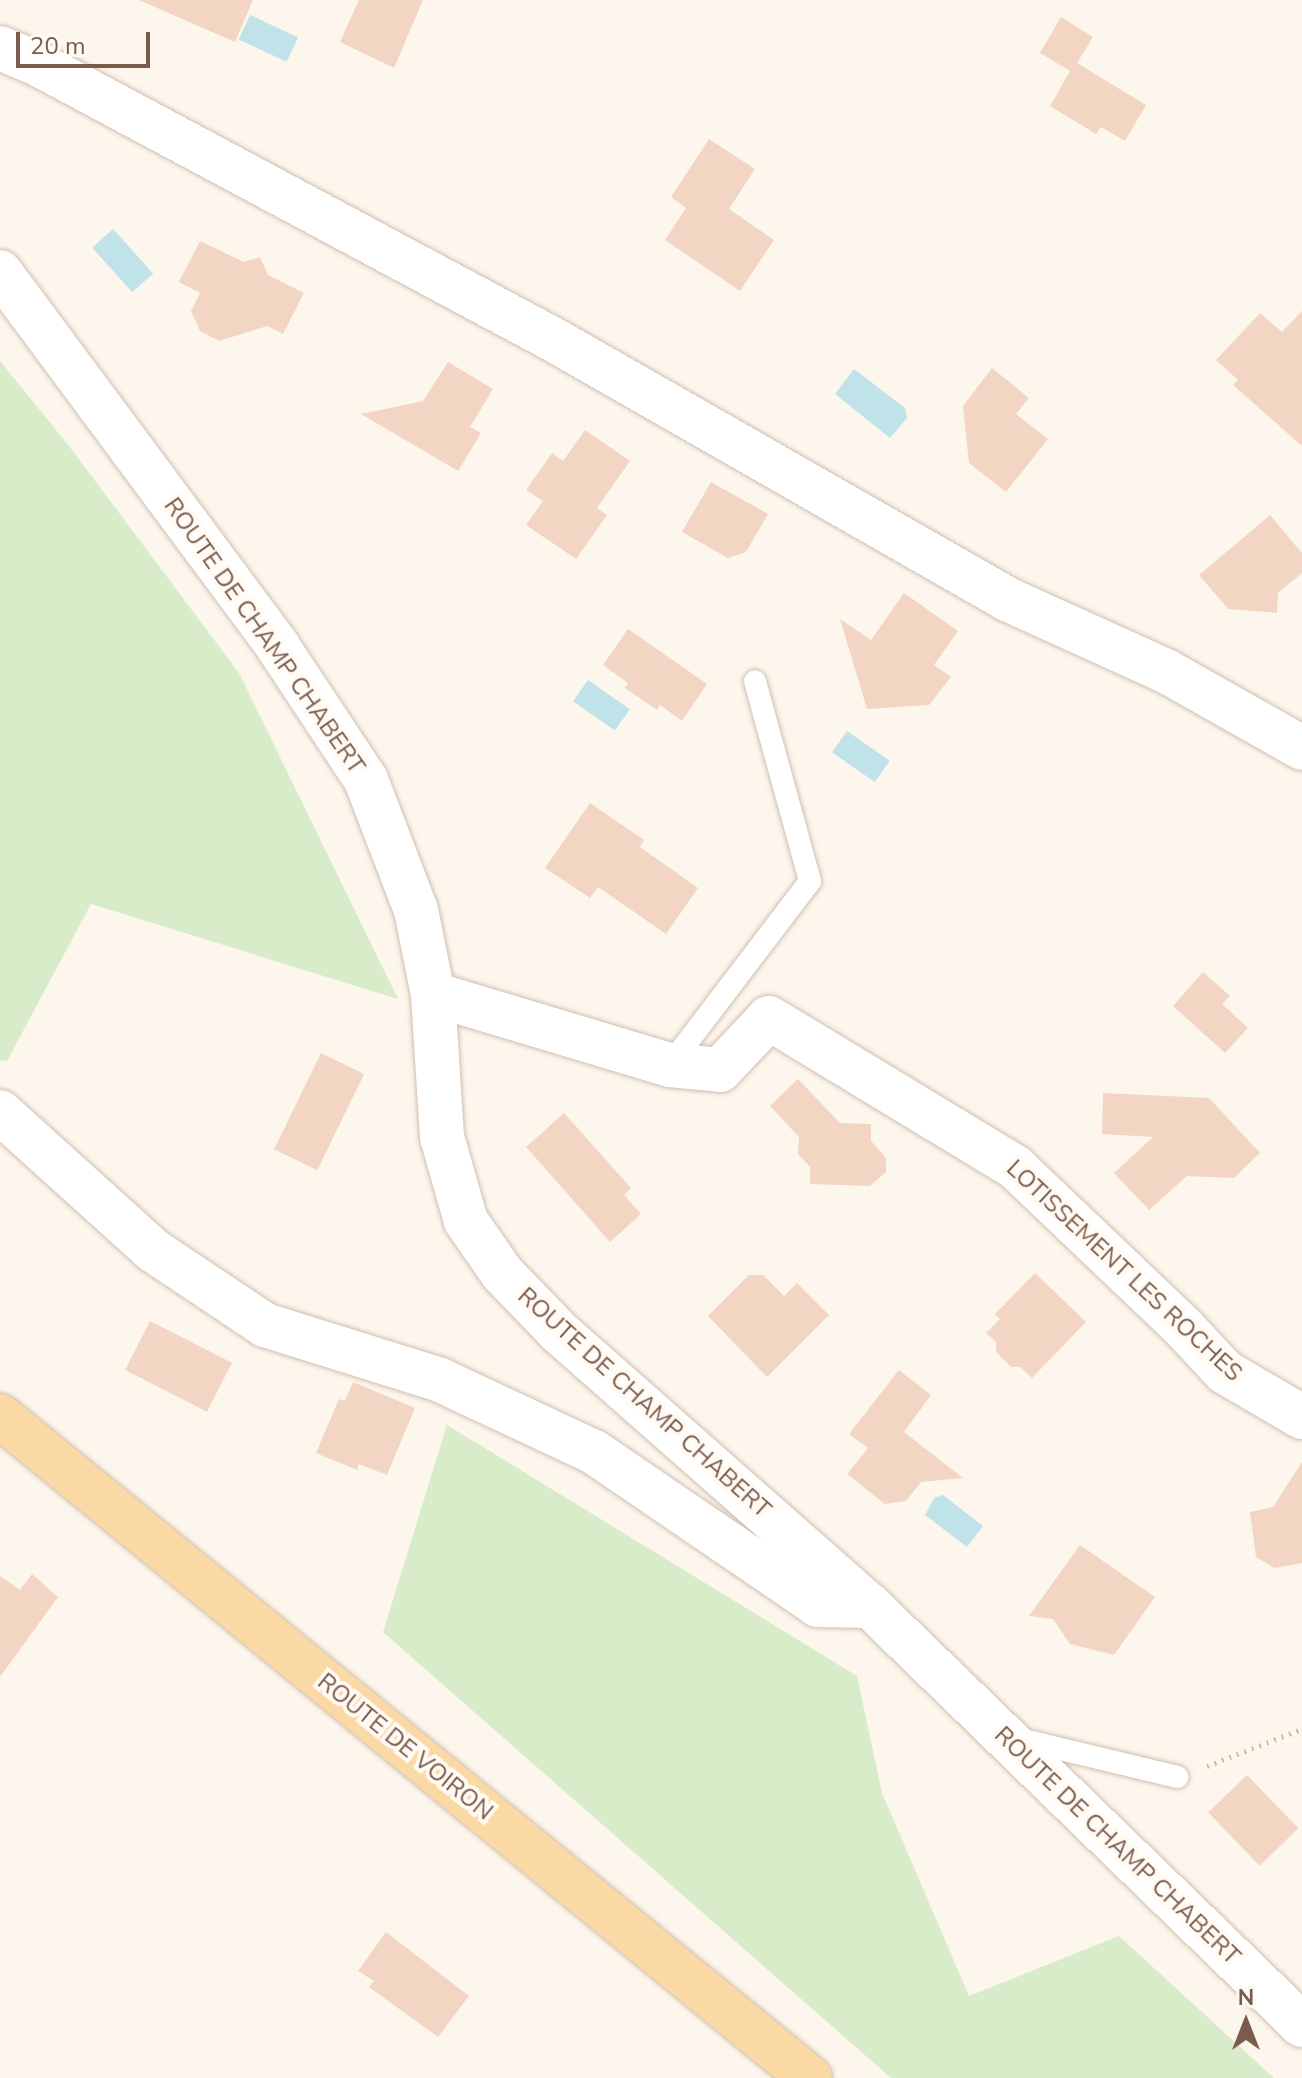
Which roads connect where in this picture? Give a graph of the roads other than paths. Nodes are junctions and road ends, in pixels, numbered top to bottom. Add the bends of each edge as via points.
1 (0, 48) edge
2 (0, 272) edge
3 (755, 681) dead end
4 (1302, 748) edge
5 (433, 994) junction
6 (670, 1065) junction
7 (0, 1112) edge
8 (0, 1416) edge
9 (1302, 1417) edge
10 (870, 1606) junction
11 (1001, 1734) junction
12 (1177, 1777) road end
13 (1302, 2025) edge
14 (810, 2078) edge

1 - 4 street via 556,341 1007,599 1166,671
2 - 5 street, ROUTE DE CHAMP CHABERT via 278,647 366,780 416,910
3 - 6 lane via 810,881
5 - 6 street, LOTISSEMENT LES ROCHES
5 - 10 street, ROUTE DE CHAMP CHABERT via 442,1137 466,1221 502,1273 559,1332
6 - 9 street, LOTISSEMENT LES ROCHES via 720,1070 769,1018 1015,1167 1225,1372
7 - 10 street via 154,1251 265,1325 440,1380 594,1452 818,1605
8 - 14 main road, ROUTE DE VOIRON
10 - 11 street, ROUTE DE CHAMP CHABERT
11 - 12 lane
11 - 13 street, ROUTE DE CHAMP CHABERT

